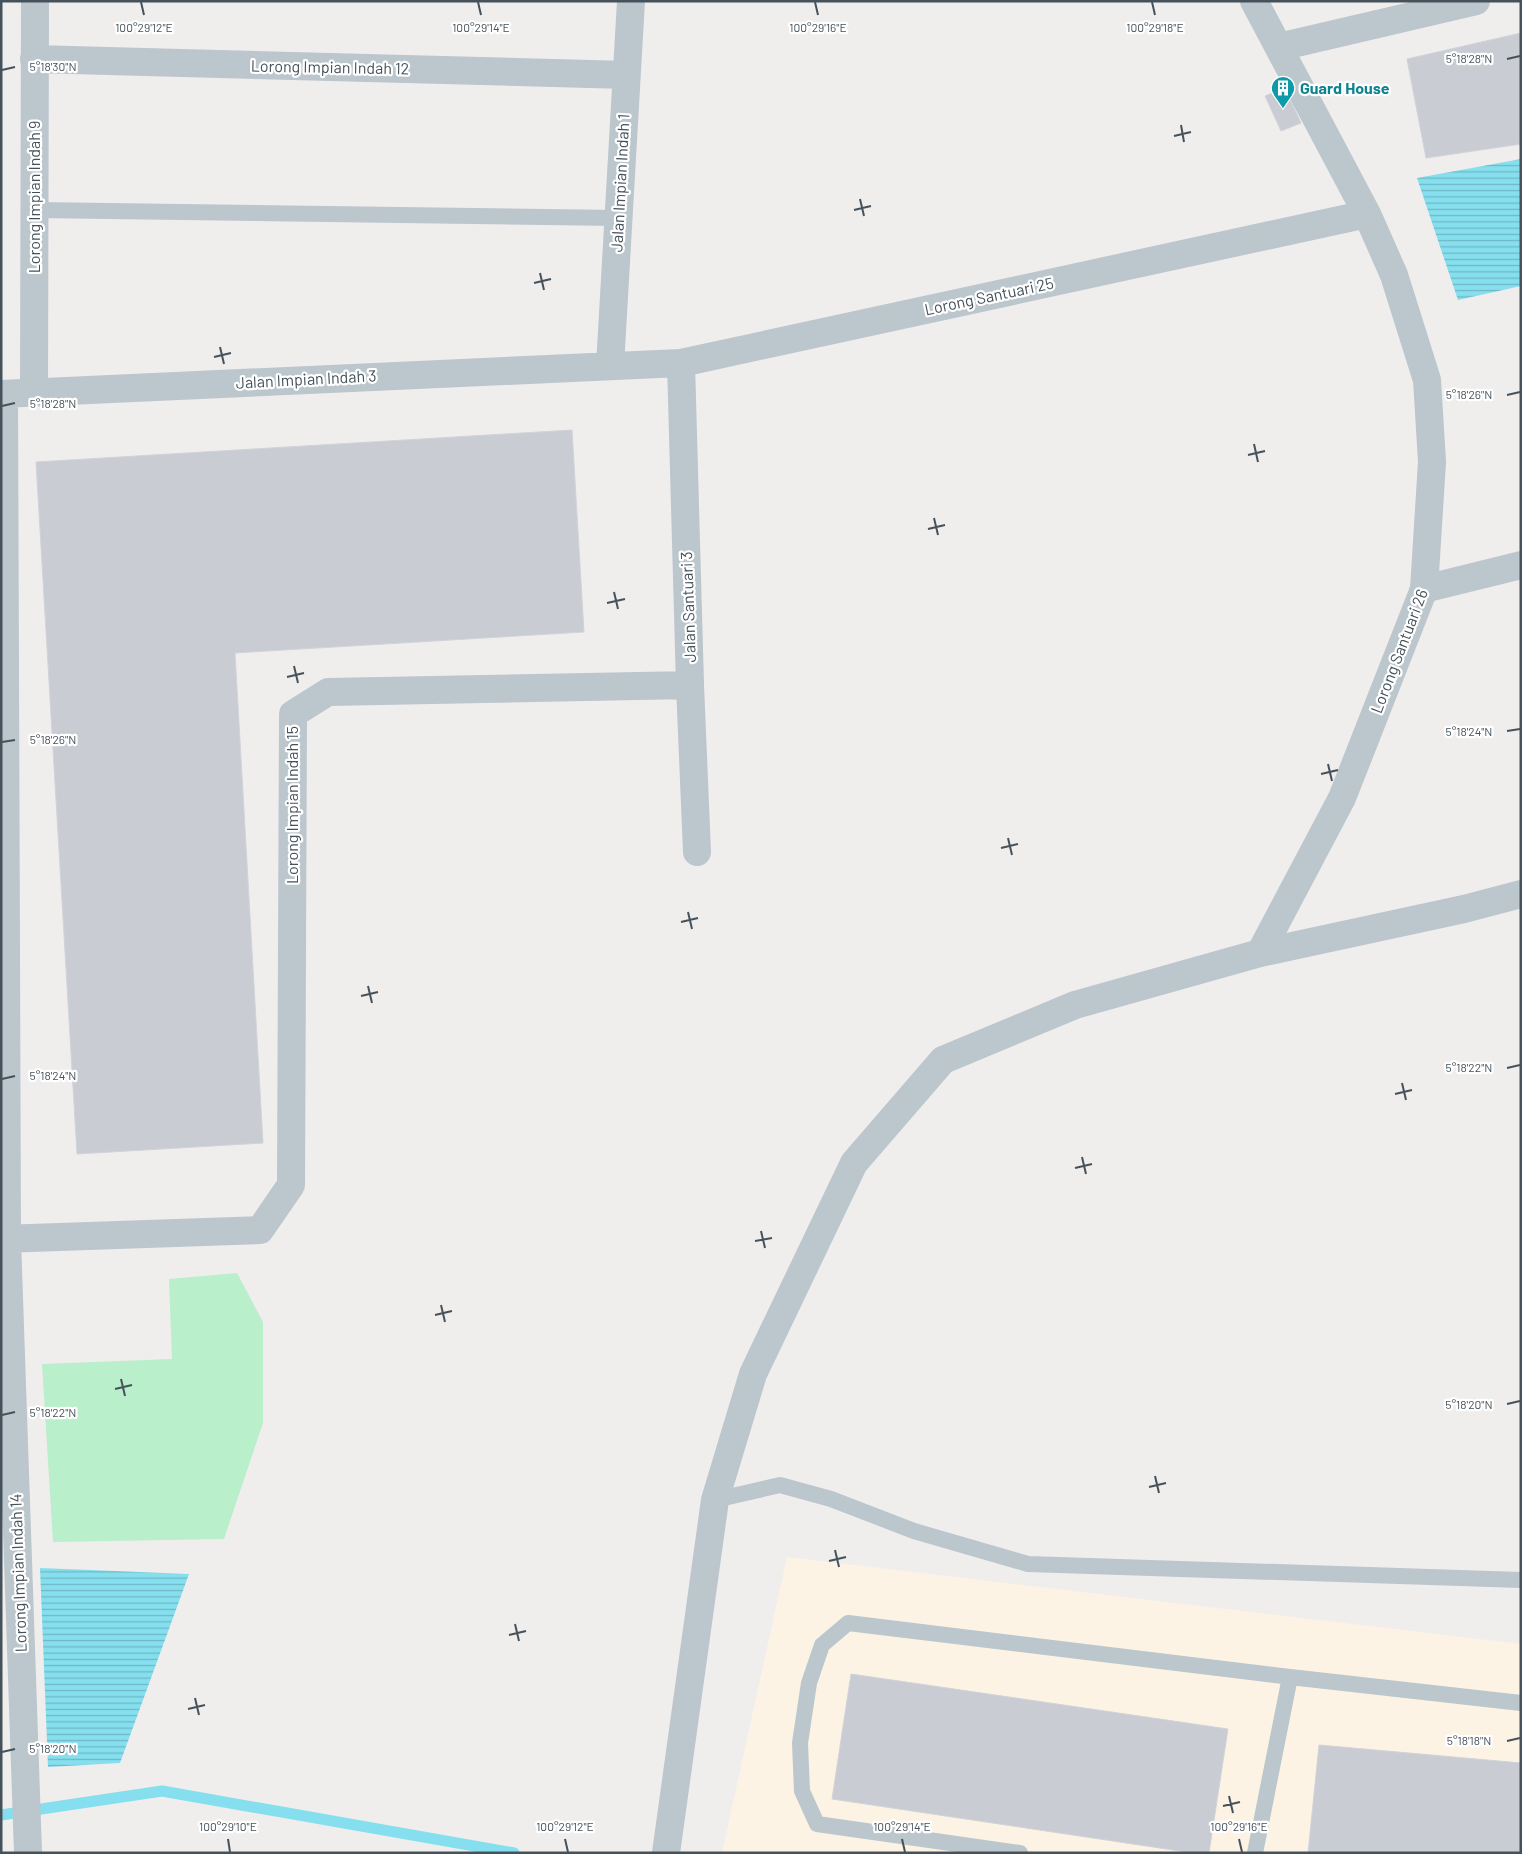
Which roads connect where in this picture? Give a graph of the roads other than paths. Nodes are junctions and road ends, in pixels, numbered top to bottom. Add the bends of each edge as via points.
1 (35, 1) edge
2 (630, 1) edge
3 (1254, 1) edge
4 (1476, 1) edge
5 (1279, 46) junction
6 (34, 60) junction
7 (626, 75) junction
8 (34, 210) junction
9 (1366, 214) junction
10 (619, 218) junction
11 (681, 362) junction
12 (610, 366) junction
13 (34, 392) junction
14 (2, 394) edge
15 (1521, 565) edge
16 (1424, 589) junction
17 (690, 685) junction
18 (697, 852) dead end
19 (1521, 894) edge
20 (1260, 953) junction
21 (4, 1239) edge
22 (715, 1500) junction
23 (1521, 1580) edge
24 (1290, 1678) junction
25 (1521, 1703) edge
26 (28, 1851) edge
27 (666, 1853) edge
28 (1020, 1853) edge
29 (1256, 1853) edge

1 - 6 street, Lorong Impian Indah 9
2 - 7 street, Jalan Impian Indah 1
3 - 5 street, Lorong Santuari 26
4 - 5 street
5 - 9 street, Lorong Santuari 26
6 - 7 street, Lorong Impian Indah 12
6 - 8 street, Lorong Impian Indah 9
7 - 10 street, Jalan Impian Indah 1
8 - 10 lane
8 - 13 street, Lorong Impian Indah 9
9 - 11 street, Lorong Santuari 25
9 - 16 street, Lorong Santuari 26 via 1394,275 1427,380 1432,462
10 - 12 street, Jalan Impian Indah 1
11 - 12 street, Lorong Santuari 25
11 - 17 street, Jalan Santuari 3
12 - 13 street, Jalan Impian Indah 3
13 - 14 street, Jalan Impian Indah 3
14 - 21 street, Lorong Impian Indah 14
15 - 16 street
16 - 20 street, Lorong Santuari 26 via 1342,798
17 - 18 street, Jalan Santuari 3
17 - 21 street, Lorong Impian Indah 15 via 328,692 293,714 291,1185 260,1230
19 - 20 street
20 - 22 street via 1075,1005 943,1060 854,1163 753,1374
21 - 26 street, Lorong Impian Indah 14
22 - 23 lane via 780,1485 831,1499 914,1531 1028,1564
22 - 27 street
24 - 25 lane
24 - 28 lane via 848,1623 822,1644 809,1683 800,1743 802,1791 817,1824
24 - 29 lane

